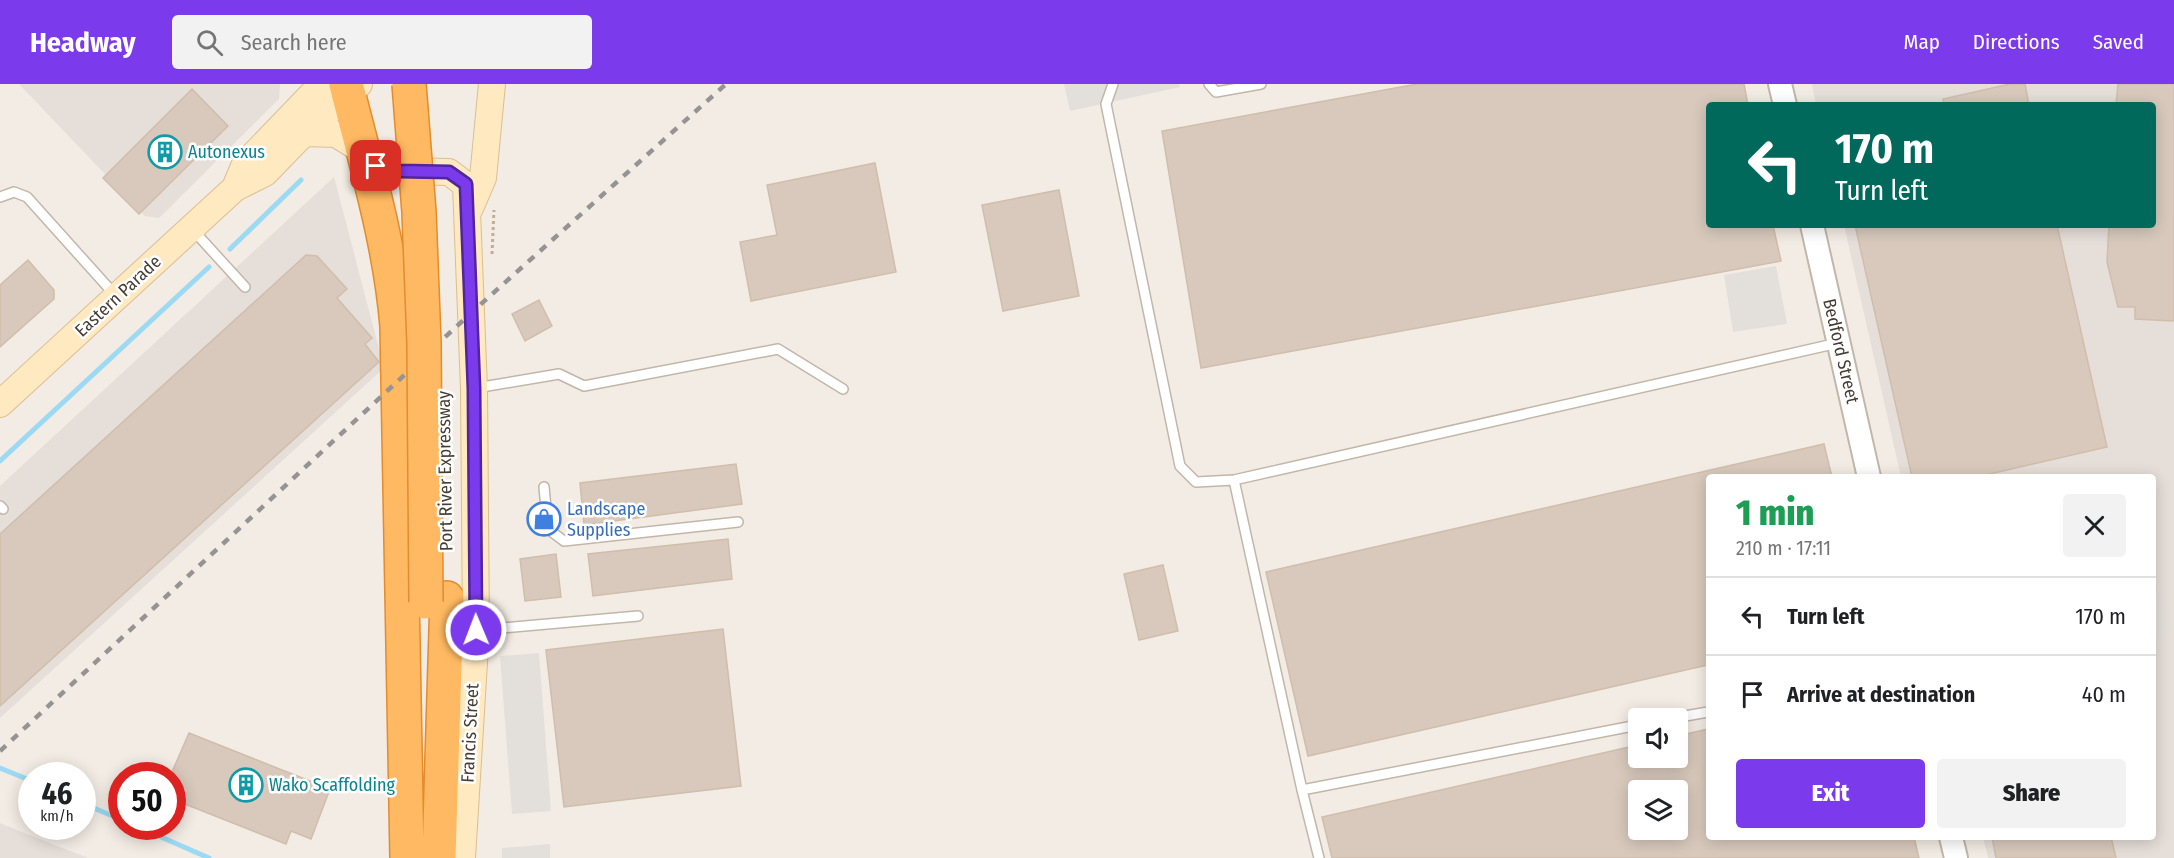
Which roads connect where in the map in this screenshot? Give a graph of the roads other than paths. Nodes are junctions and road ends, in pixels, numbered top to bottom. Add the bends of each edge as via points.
1 (409, 84) edge
2 (428, 84) edge
3 (492, 84) edge
4 (1113, 84) edge
5 (1209, 84) edge
6 (1261, 84) edge
7 (1780, 84) edge
8 (344, 86) edge
9 (1784, 102) edge
10 (304, 133) junction
11 (362, 150) junction
12 (236, 188) junction
13 (0, 197) edge
14 (469, 211) junction
15 (191, 228) junction
16 (1813, 228) edge
17 (245, 287) dead end
18 (117, 297) junction
19 (1839, 342) junction
20 (474, 389) junction
21 (843, 389) dead end
22 (0, 404) edge
23 (1868, 474) edge
24 (1234, 480) junction
25 (544, 487) dead end
26 (738, 522) dead end
27 (436, 600) junction
28 (638, 616) dead end
29 (476, 630) junction
30 (1706, 712) edge
31 (1688, 716) edge
32 (1628, 727) edge
33 (1302, 790) junction
34 (1952, 840) edge
35 (407, 858) edge
36 (418, 858) edge
37 (439, 858) edge
38 (462, 858) edge
39 (1319, 858) edge
40 (1956, 858) edge

1 - 27 highway, Port River Expressway, bridge via 419,212
2 - 27 highway, Port River Expressway via 444,359
3 - 14 main road via 483,178
4 - 24 lane via 1106,104 1180,466 1196,482
5 - 6 lane via 1216,92
7 - 9 street
8 - 10 main road, Eastern Parade
8 - 11 highway
8 - 12 main road, Eastern Parade via 245,164
10 - 11 main road, Francis Street via 336,134
10 - 12 main road, Eastern Parade via 265,173
11 - 14 main road, Francis Street via 376,166 400,171 449,172 466,184
11 - 35 highway via 384,231 397,326
12 - 15 main road, Eastern Parade
13 - 18 lane via 14,192 27,197
14 - 20 main road, Francis Street
15 - 17 lane
15 - 18 main road, Eastern Parade
16 - 19 street, Bedford Street
18 - 22 main road, Eastern Parade
19 - 23 street, Bedford Street
19 - 24 lane
20 - 21 lane via 559,374 584,386 778,349
20 - 29 main road, Francis Street
24 - 33 lane
25 - 26 lane via 548,529 564,542
27 - 36 highway, Port River Expressway
27 - 37 highway, Port River Expressway
28 - 29 lane
29 - 38 main road, Francis Street
30 - 31 lane
32 - 33 lane
33 - 39 lane
34 - 40 street

